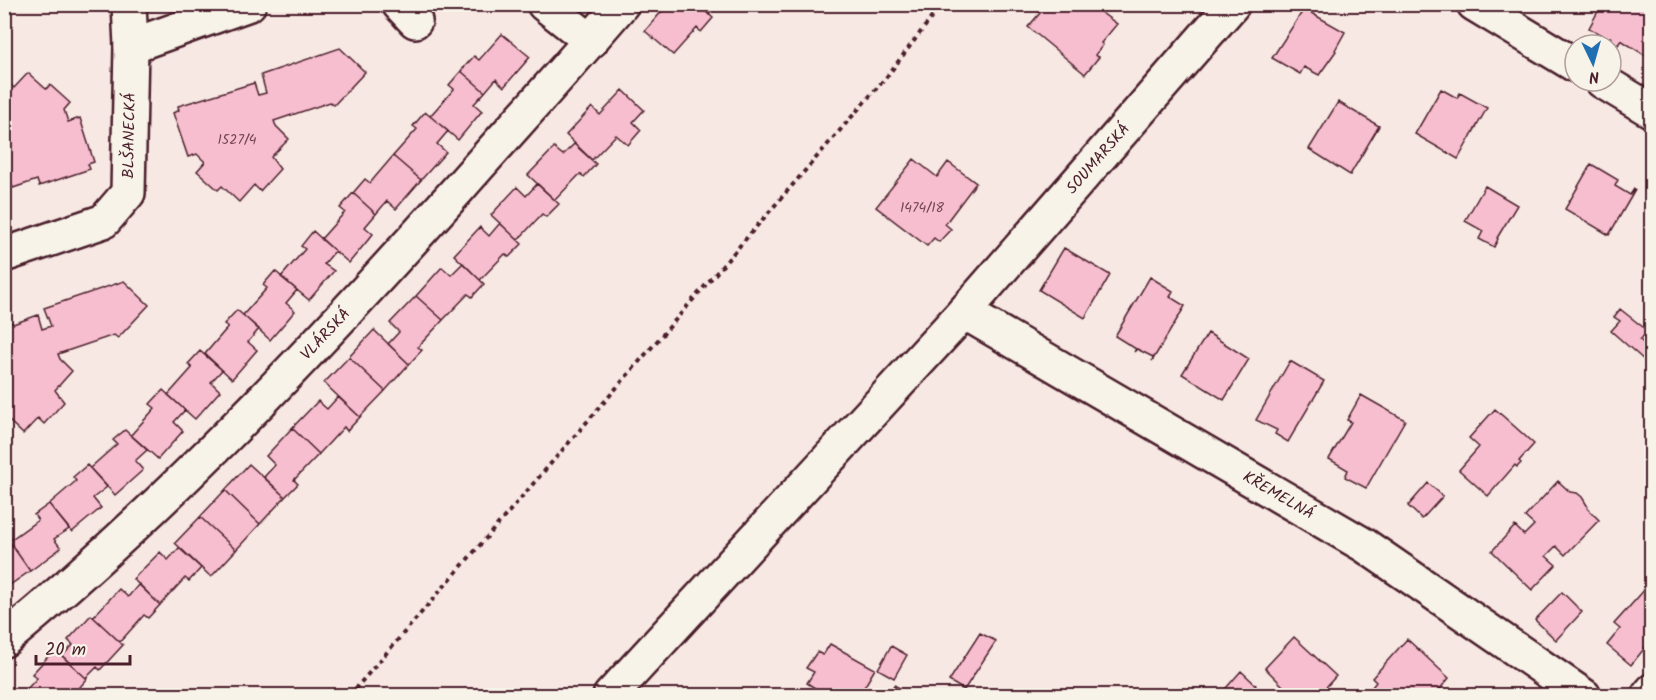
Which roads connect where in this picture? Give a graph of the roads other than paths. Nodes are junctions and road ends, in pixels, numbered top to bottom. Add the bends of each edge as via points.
1 (129, 4) edge
2 (249, 4) edge
3 (544, 4) edge
4 (622, 4) edge
5 (1233, 4) edge
6 (1474, 4) edge
7 (591, 41) junction
8 (131, 46) junction
9 (1563, 58) edge
10 (1622, 93) edge
11 (1652, 111) edge
12 (4, 255) edge
13 (964, 312) junction
14 (4, 640) edge
15 (1652, 691) edge
16 (610, 696) edge
17 (1584, 696) edge
18 (1648, 696) edge

1 - 8 street, BLŠANECKÁ
2 - 8 street
3 - 7 street
4 - 7 street, VLÁRSKÁ
5 - 13 street, SOUMARSKÁ
6 - 9 street
7 - 14 street, VLÁRSKÁ via 369,289 181,483
8 - 12 street, BLŠANECKÁ via 128,193 104,221
10 - 11 street
13 - 16 street, SOUMARSKÁ
13 - 17 street, KŘEMELNÁ via 1364,546
15 - 18 street

